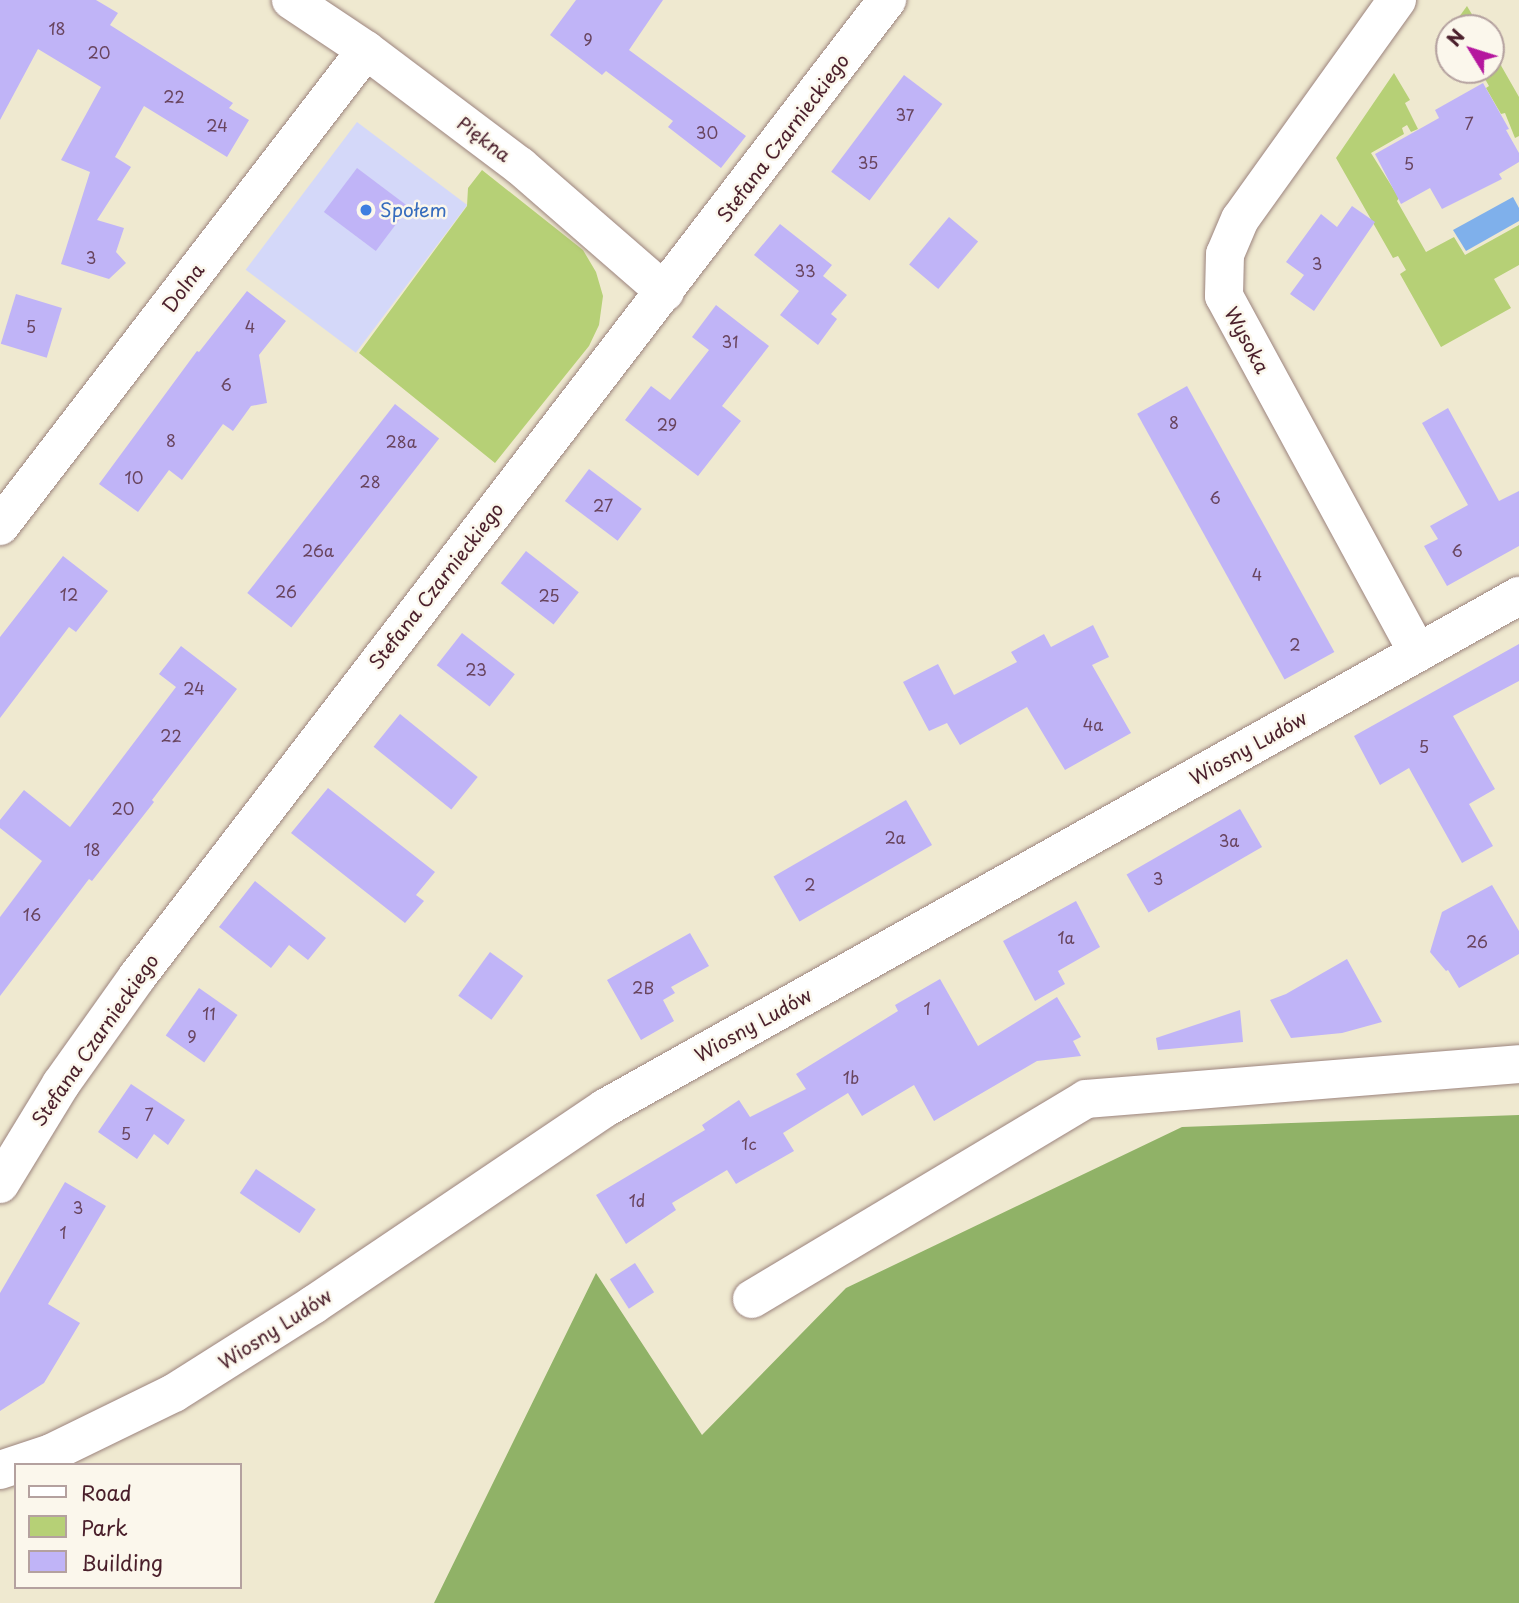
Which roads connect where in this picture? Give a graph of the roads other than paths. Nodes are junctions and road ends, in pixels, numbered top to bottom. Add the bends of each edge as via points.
1 (291, 0) edge
2 (887, 0) edge
3 (1397, 0) edge
4 (366, 50) junction
5 (665, 292) junction
6 (16, 483) edge
7 (0, 526) edge
8 (1519, 596) edge
9 (1418, 653) junction
10 (1519, 1064) edge
11 (0, 1184) edge
12 (752, 1299) dead end
13 (21, 1463) edge

1 - 4 street, Piękna
2 - 5 street, Stefana Czarnieckiego
3 - 9 street, Wysoka via 1240,219 1225,254 1224,296
4 - 5 street, Piękna via 520,166
4 - 6 street, Dolna
5 - 11 street, Stefana Czarnieckiego via 137,977 61,1084
6 - 7 street, Dolna
8 - 9 street, Wiosny Ludów
9 - 13 street, Wiosny Ludów via 605,1108 313,1306 174,1393
10 - 12 street via 1086,1100

